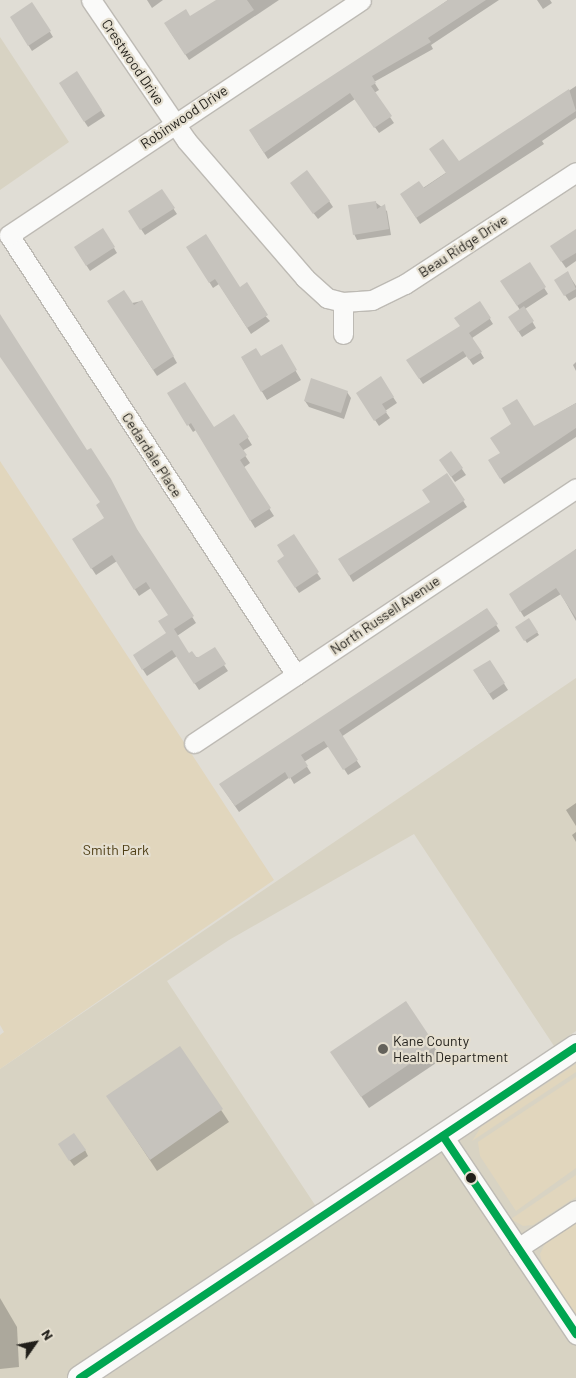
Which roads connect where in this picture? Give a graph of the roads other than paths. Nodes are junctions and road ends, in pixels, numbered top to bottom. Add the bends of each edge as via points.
1 (91, 0) edge
2 (361, 0) edge
3 (175, 124) junction
4 (576, 172) edge
5 (9, 235) joint
6 (343, 302) junction
7 (343, 334) dead end
8 (576, 488) edge
9 (296, 675) junction
10 (194, 742) dead end
11 (576, 1047) edge
12 (443, 1136) junction
13 (576, 1210) edge
14 (518, 1248) junction
15 (576, 1334) edge
16 (80, 1378) edge

1 - 3 street, Crestwood Drive
2 - 3 street, Robinwood Drive
3 - 5 street, Robinwood Drive
3 - 6 street, Beau Ridge Drive via 305,278 326,298
4 - 6 street, Beau Ridge Drive via 405,284 372,300
5 - 9 street, Cedardale Place
6 - 7 street
8 - 9 street, North Russell Avenue
9 - 10 street, North Russell Avenue
11 - 12 street
12 - 14 street
12 - 16 street
13 - 14 street
14 - 15 street

